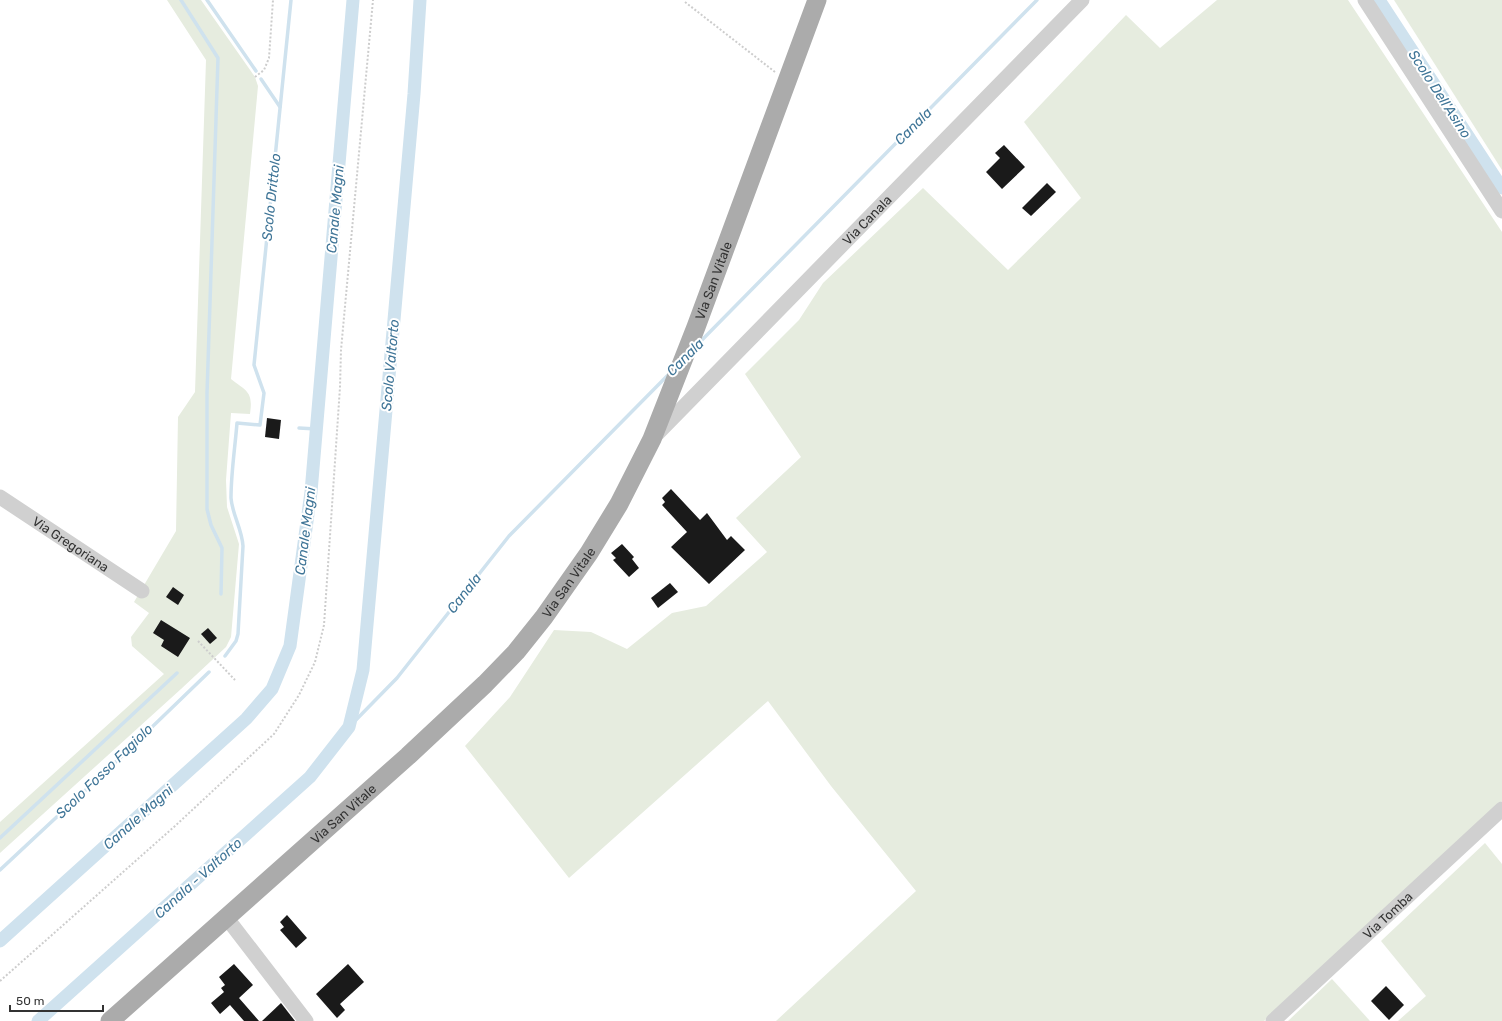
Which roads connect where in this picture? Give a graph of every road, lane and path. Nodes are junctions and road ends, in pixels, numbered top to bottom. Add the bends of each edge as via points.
1 (273, 0) edge
2 (373, 0) edge
3 (817, 0) edge
4 (1082, 0) edge
5 (1365, 0) edge
6 (685, 2) dead end
7 (255, 77) dead end
8 (787, 82) junction
9 (1502, 211) edge
10 (652, 439) junction
11 (0, 497) edge
12 (142, 591) dead end
13 (198, 641) dead end
14 (235, 680) dead end
15 (1502, 809) edge
16 (226, 917) junction
17 (0, 981) edge
18 (110, 1021) edge
19 (306, 1021) edge
20 (1273, 1021) edge

1 - 7 path via 269,58 264,70
2 - 17 path via 341,350 324,626 315,662 299,695 274,734 175,826
3 - 8 main road, Via San Vitale
4 - 10 street, Via Canala
5 - 9 street
6 - 8 path
8 - 10 main road, Via San Vitale
10 - 16 main road, Via San Vitale via 589,553 516,652 408,756
11 - 12 street, Via Gregoriana
13 - 14 path
15 - 20 street, Via Tomba
16 - 18 main road, Via San Vitale
16 - 19 street

